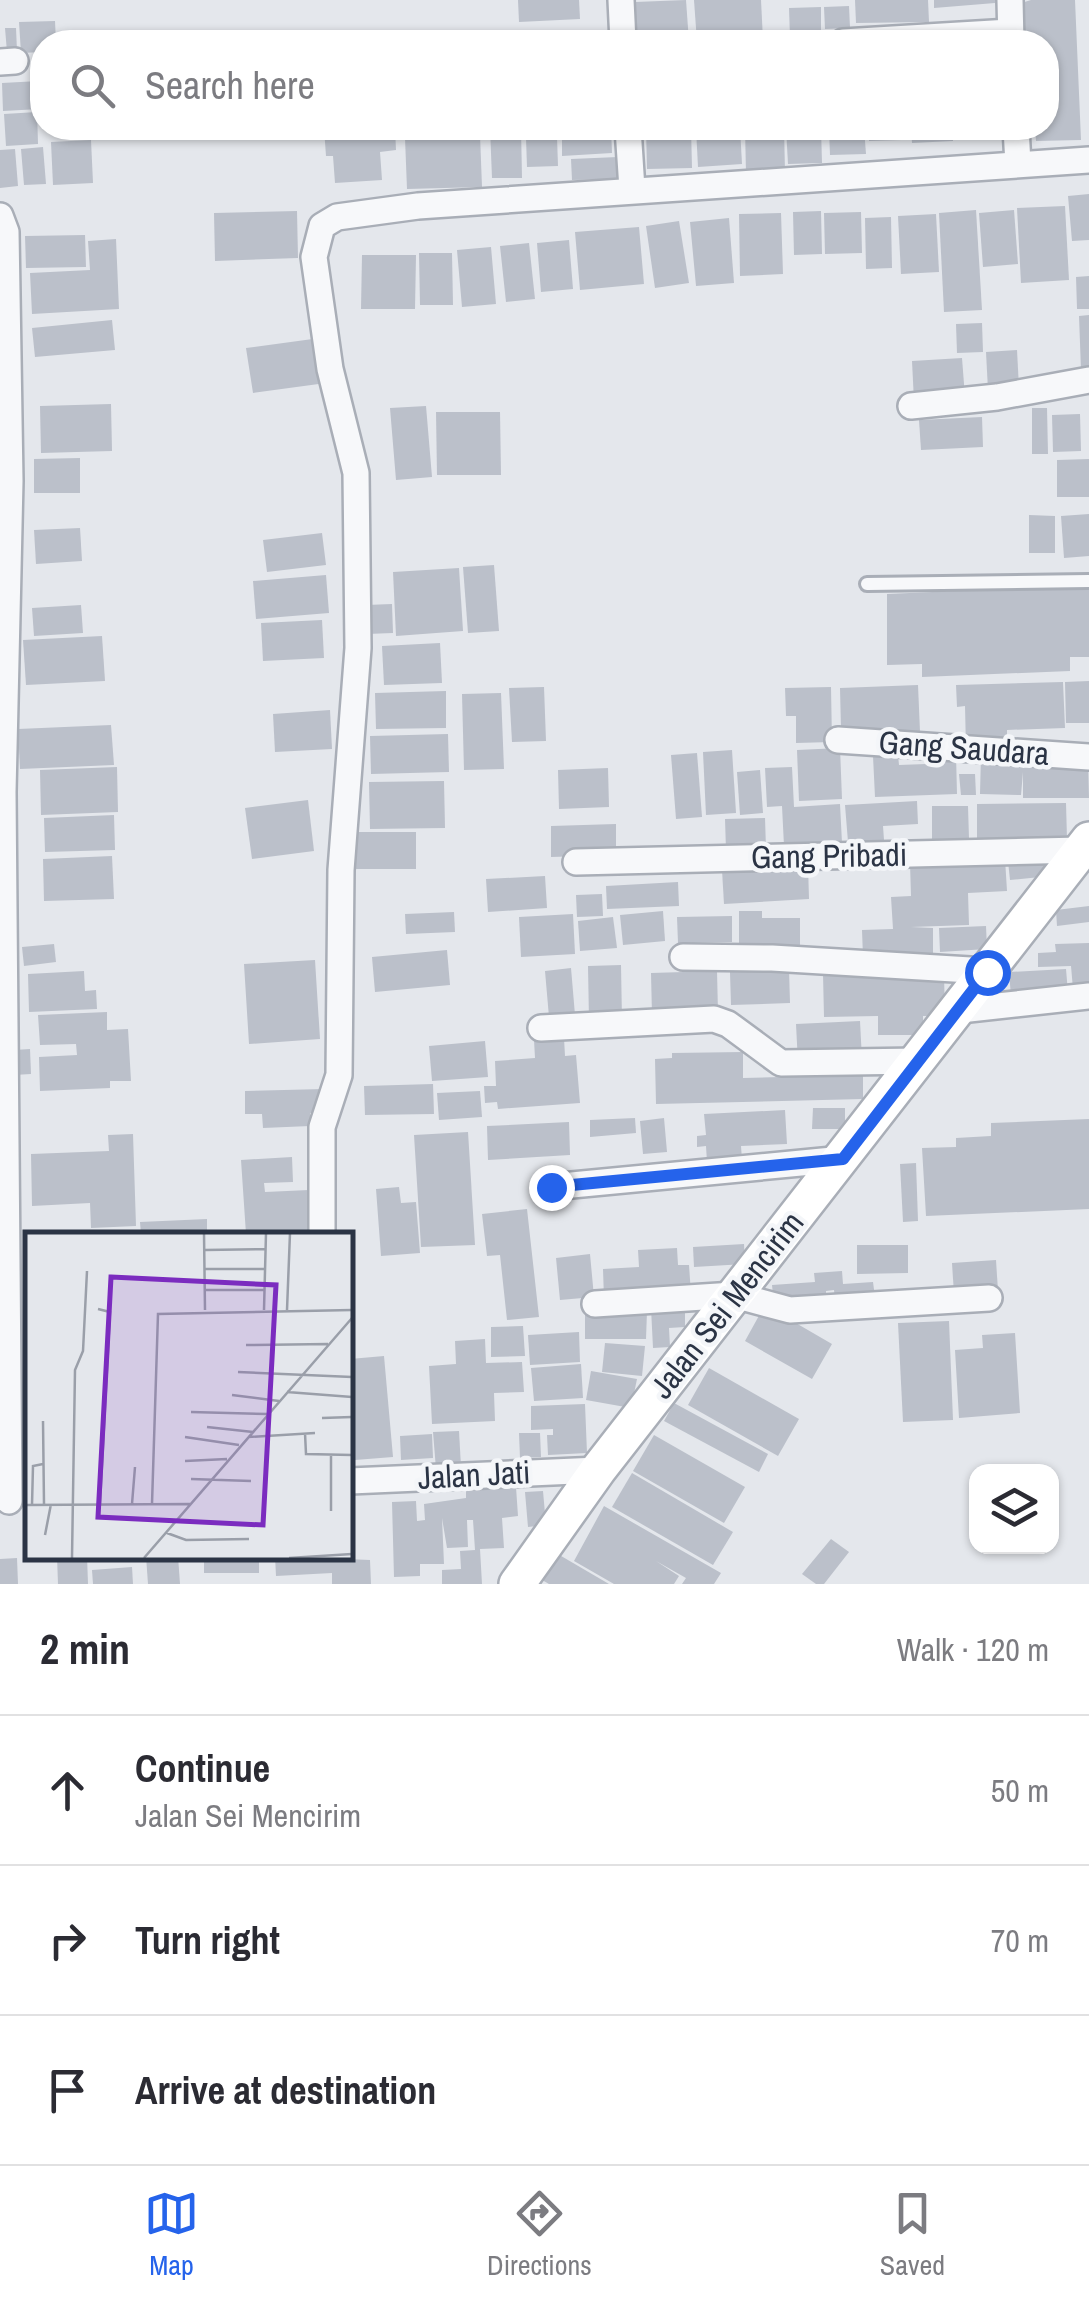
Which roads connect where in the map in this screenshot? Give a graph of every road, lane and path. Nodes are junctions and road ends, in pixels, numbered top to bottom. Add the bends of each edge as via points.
1 (621, 0) edge
2 (1010, 0) edge
3 (622, 30) edge
4 (1010, 30) edge
5 (629, 140) edge
6 (1017, 140) edge
7 (1089, 160) edge
8 (1018, 164) junction
9 (632, 189) junction
10 (0, 216) edge
11 (1089, 380) edge
12 (911, 406) dead end
13 (1089, 580) edge
14 (867, 584) dead end
15 (838, 740) dead end
16 (1089, 757) edge
17 (1085, 845) edge
18 (576, 862) dead end
19 (683, 957) dead end
20 (987, 972) junction
21 (1089, 996) edge
22 (960, 1010) junction
23 (542, 1028) dead end
24 (919, 1060) junction
25 (843, 1159) junction
26 (551, 1187) dead end
27 (322, 1232) edge
28 (734, 1294) junction
29 (990, 1298) dead end
30 (595, 1304) dead end
31 (598, 1470) junction
32 (352, 1480) edge
33 (12, 1501) edge
34 (516, 1584) edge

1 - 3 street
2 - 4 street
5 - 9 street
6 - 8 street
7 - 8 street
8 - 9 street
9 - 27 street via 337,217 315,240 330,368 356,473 358,648 341,870 339,1075 322,1127
10 - 33 street via 6,232 10,481 2,792
11 - 12 street
13 - 14 lane
15 - 16 street, Gang Saudara
17 - 18 street, Gang Pribadi
17 - 20 street, Jalan Sei Mencirim
19 - 20 street
20 - 22 street, Jalan Sei Mencirim
21 - 22 street
22 - 24 street, Jalan Sei Mencirim
23 - 24 street via 714,1019 781,1063
24 - 25 street, Jalan Sei Mencirim
25 - 26 street
25 - 28 street, Jalan Sei Mencirim
28 - 29 street via 790,1310
28 - 30 street
28 - 31 street, Jalan Sei Mencirim
31 - 32 street, Jalan Jati
31 - 34 street, Jalan Sei Mencirim

